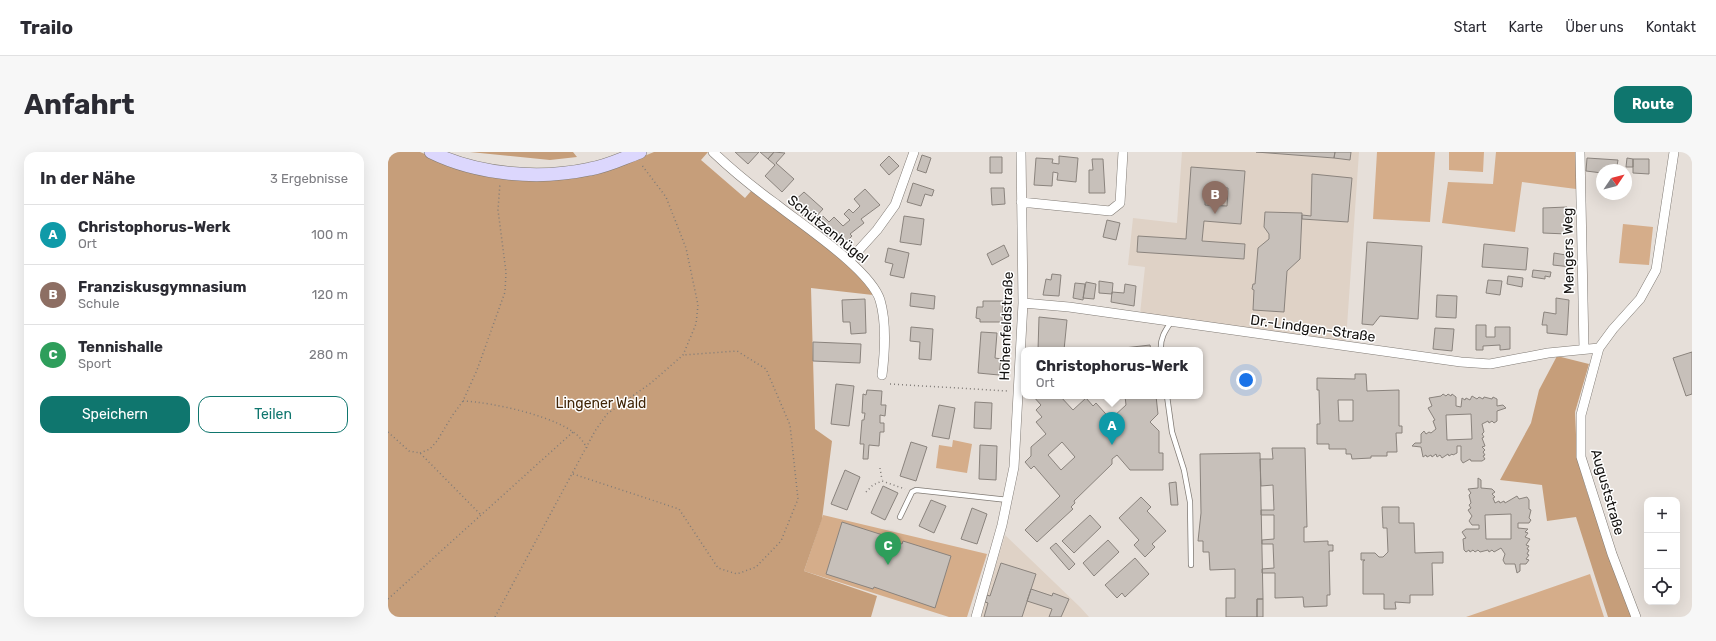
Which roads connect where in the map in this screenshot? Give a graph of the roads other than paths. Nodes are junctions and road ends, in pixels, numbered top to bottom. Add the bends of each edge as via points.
1 (431, 152) edge
2 (713, 152) edge
3 (914, 152) edge
4 (1021, 152) edge
5 (1123, 152) edge
6 (1580, 152) edge
7 (1674, 152) edge
8 (636, 153) edge
9 (1021, 202) junction
10 (849, 261) junction
11 (1023, 303) junction
12 (1172, 322) junction
13 (1160, 347) edge
14 (1599, 348) junction
15 (1584, 349) junction
16 (882, 375) dead end
17 (1167, 399) edge
18 (1008, 500) junction
19 (900, 517) dead end
20 (1191, 566) dead end
21 (976, 617) edge
22 (1636, 617) edge

1 - 8 street via 474,168 550,174 590,170
2 - 10 street, Schützenhügel
3 - 10 street via 895,205
4 - 9 street, Hohenfeldstraße
5 - 9 street via 1120,203 1110,211
6 - 15 street, Mengers Weg
7 - 14 street, Auguststraße via 1656,270 1640,299
9 - 11 street, Hohenfeldstraße
10 - 16 street, Schützenhügel via 869,281 880,300 886,344
11 - 12 street, Dr.-Lindgen-Straße
11 - 18 street, Hohenfeldstraße via 1014,467
12 - 13 lane via 1164,332
12 - 15 street, Dr.-Lindgen-Straße via 1490,364
14 - 15 street, Dr.-Lindgen-Straße
14 - 22 street, Auguststraße via 1581,415 1581,456 1612,554
17 - 20 lane via 1172,432 1184,470 1190,502
18 - 19 lane via 920,490 912,492
18 - 21 street, Hohenfeldstraße

